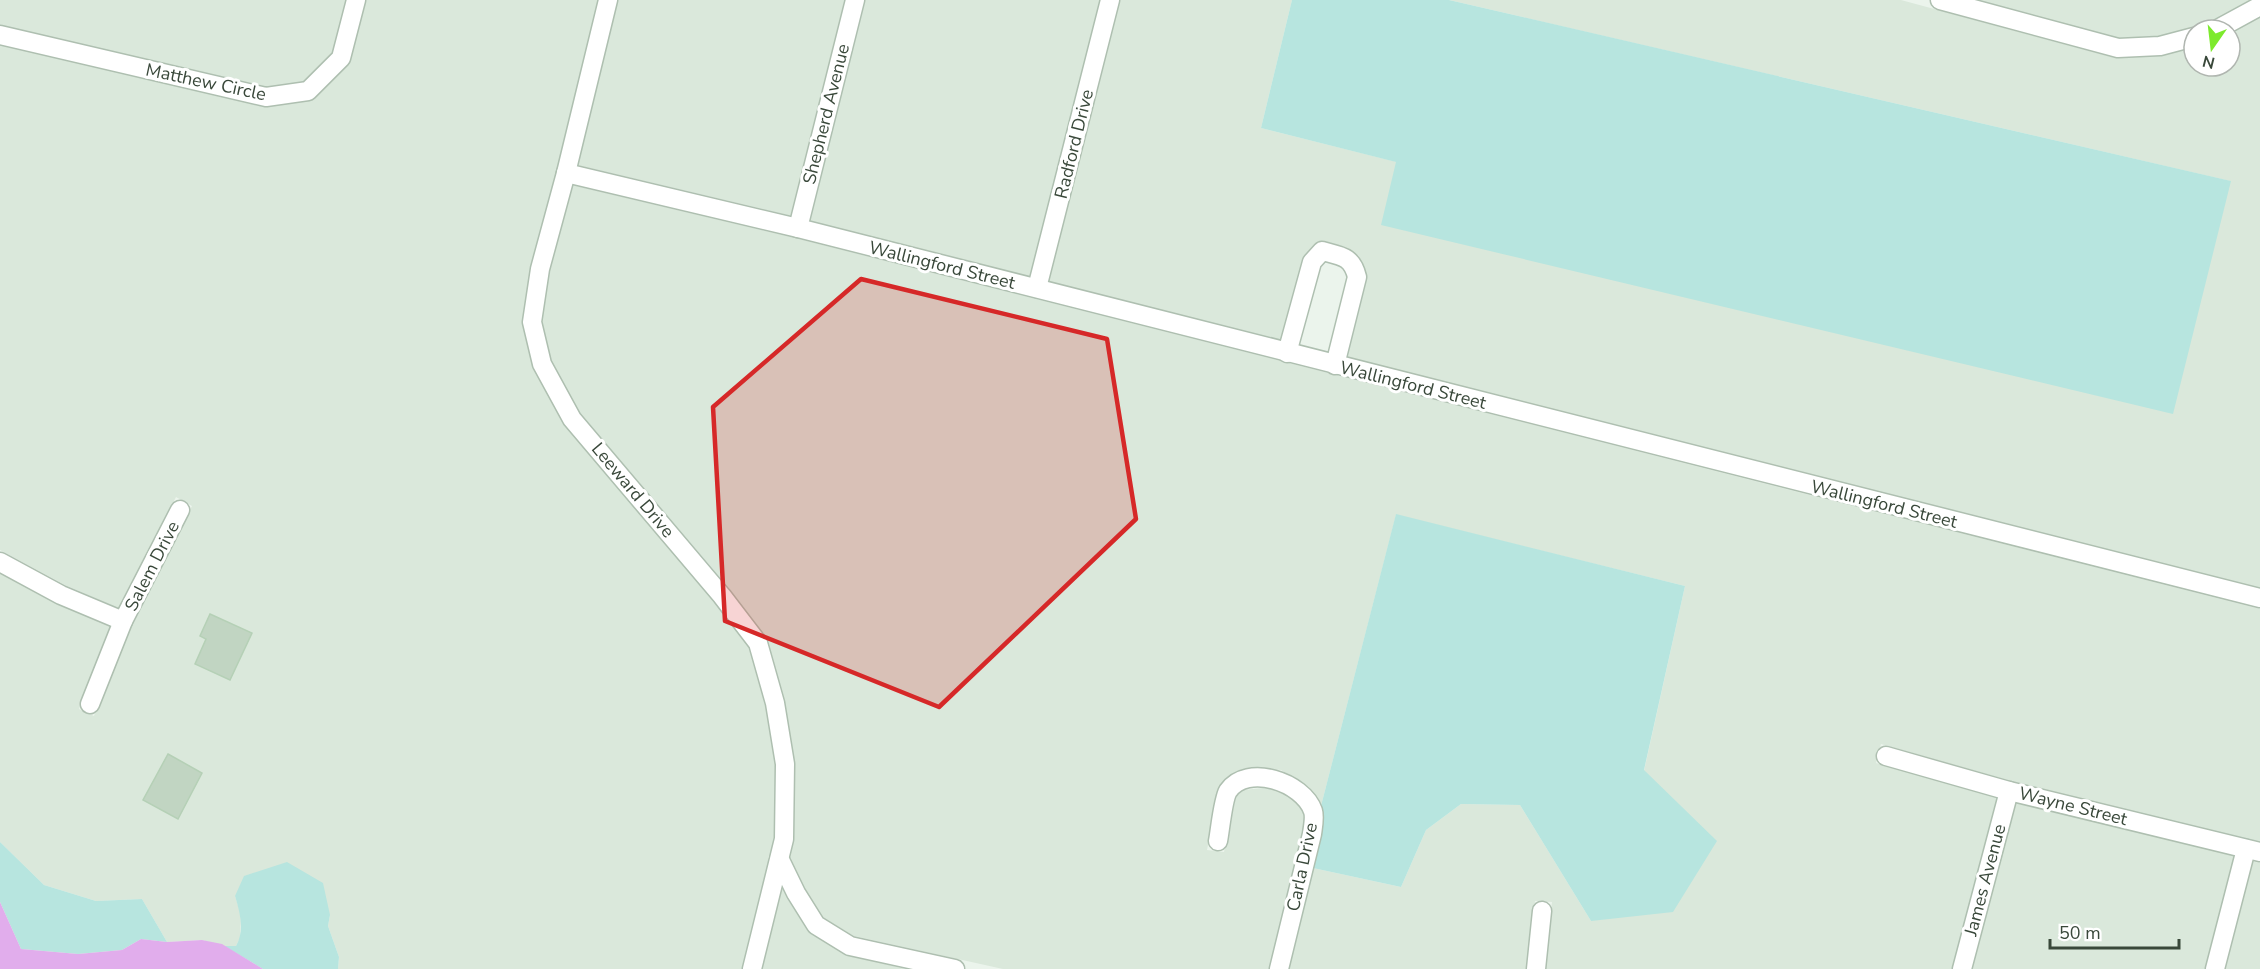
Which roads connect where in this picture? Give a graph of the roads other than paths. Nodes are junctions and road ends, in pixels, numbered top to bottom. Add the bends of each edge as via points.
1 (356, 0) edge
2 (608, 0) edge
3 (855, 0) edge
4 (1110, 0) edge
5 (1940, 0) edge
6 (2260, 6) edge
7 (2238, 18) edge
8 (0, 35) edge
9 (2182, 40) edge
10 (566, 173) junction
11 (798, 228) junction
12 (1037, 288) junction
13 (1287, 353) junction
14 (1335, 366) junction
15 (180, 510) dead end
16 (0, 562) edge
17 (2260, 598) edge
18 (123, 621) junction
19 (90, 704) dead end
20 (1886, 756) dead end
21 (2009, 791) junction
22 (1218, 841) dead end
23 (2253, 850) edge
24 (780, 860) junction
25 (1542, 911) dead end
26 (752, 969) edge
27 (955, 969) edge
28 (1279, 969) edge
29 (1536, 969) edge
30 (1962, 969) edge
31 (2215, 969) edge

1 - 8 street, Matthew Circle via 341,58 308,91 266,97
2 - 10 street, Leeward Drive
3 - 11 street, Shepherd Avenue
4 - 12 street, Radford Drive
5 - 9 street via 2118,48 2160,46
6 - 7 street
10 - 11 street, Wallingford Street
10 - 24 street, Leeward Drive via 540,269 532,322 542,364 572,419 758,643 775,703 785,764
11 - 12 street, Wallingford Street
12 - 13 street, Wallingford Street
13 - 14 street, Wallingford Street
13 - 14 street via 1311,262 1322,251 1343,256 1354,264 1357,277
14 - 17 street, Wallingford Street
15 - 18 street, Salem Drive
16 - 18 street, Salem Drive
18 - 19 street, Salem Drive
20 - 21 street, Wayne Street
21 - 23 street, Wayne Street
21 - 30 street, James Avenue
22 - 28 street, Carla Drive via 1228,792 1240,780 1279,780 1305,795 1314,812
23 - 31 street
24 - 26 street, Leeward Drive
24 - 27 street via 816,925 850,946
25 - 29 street

